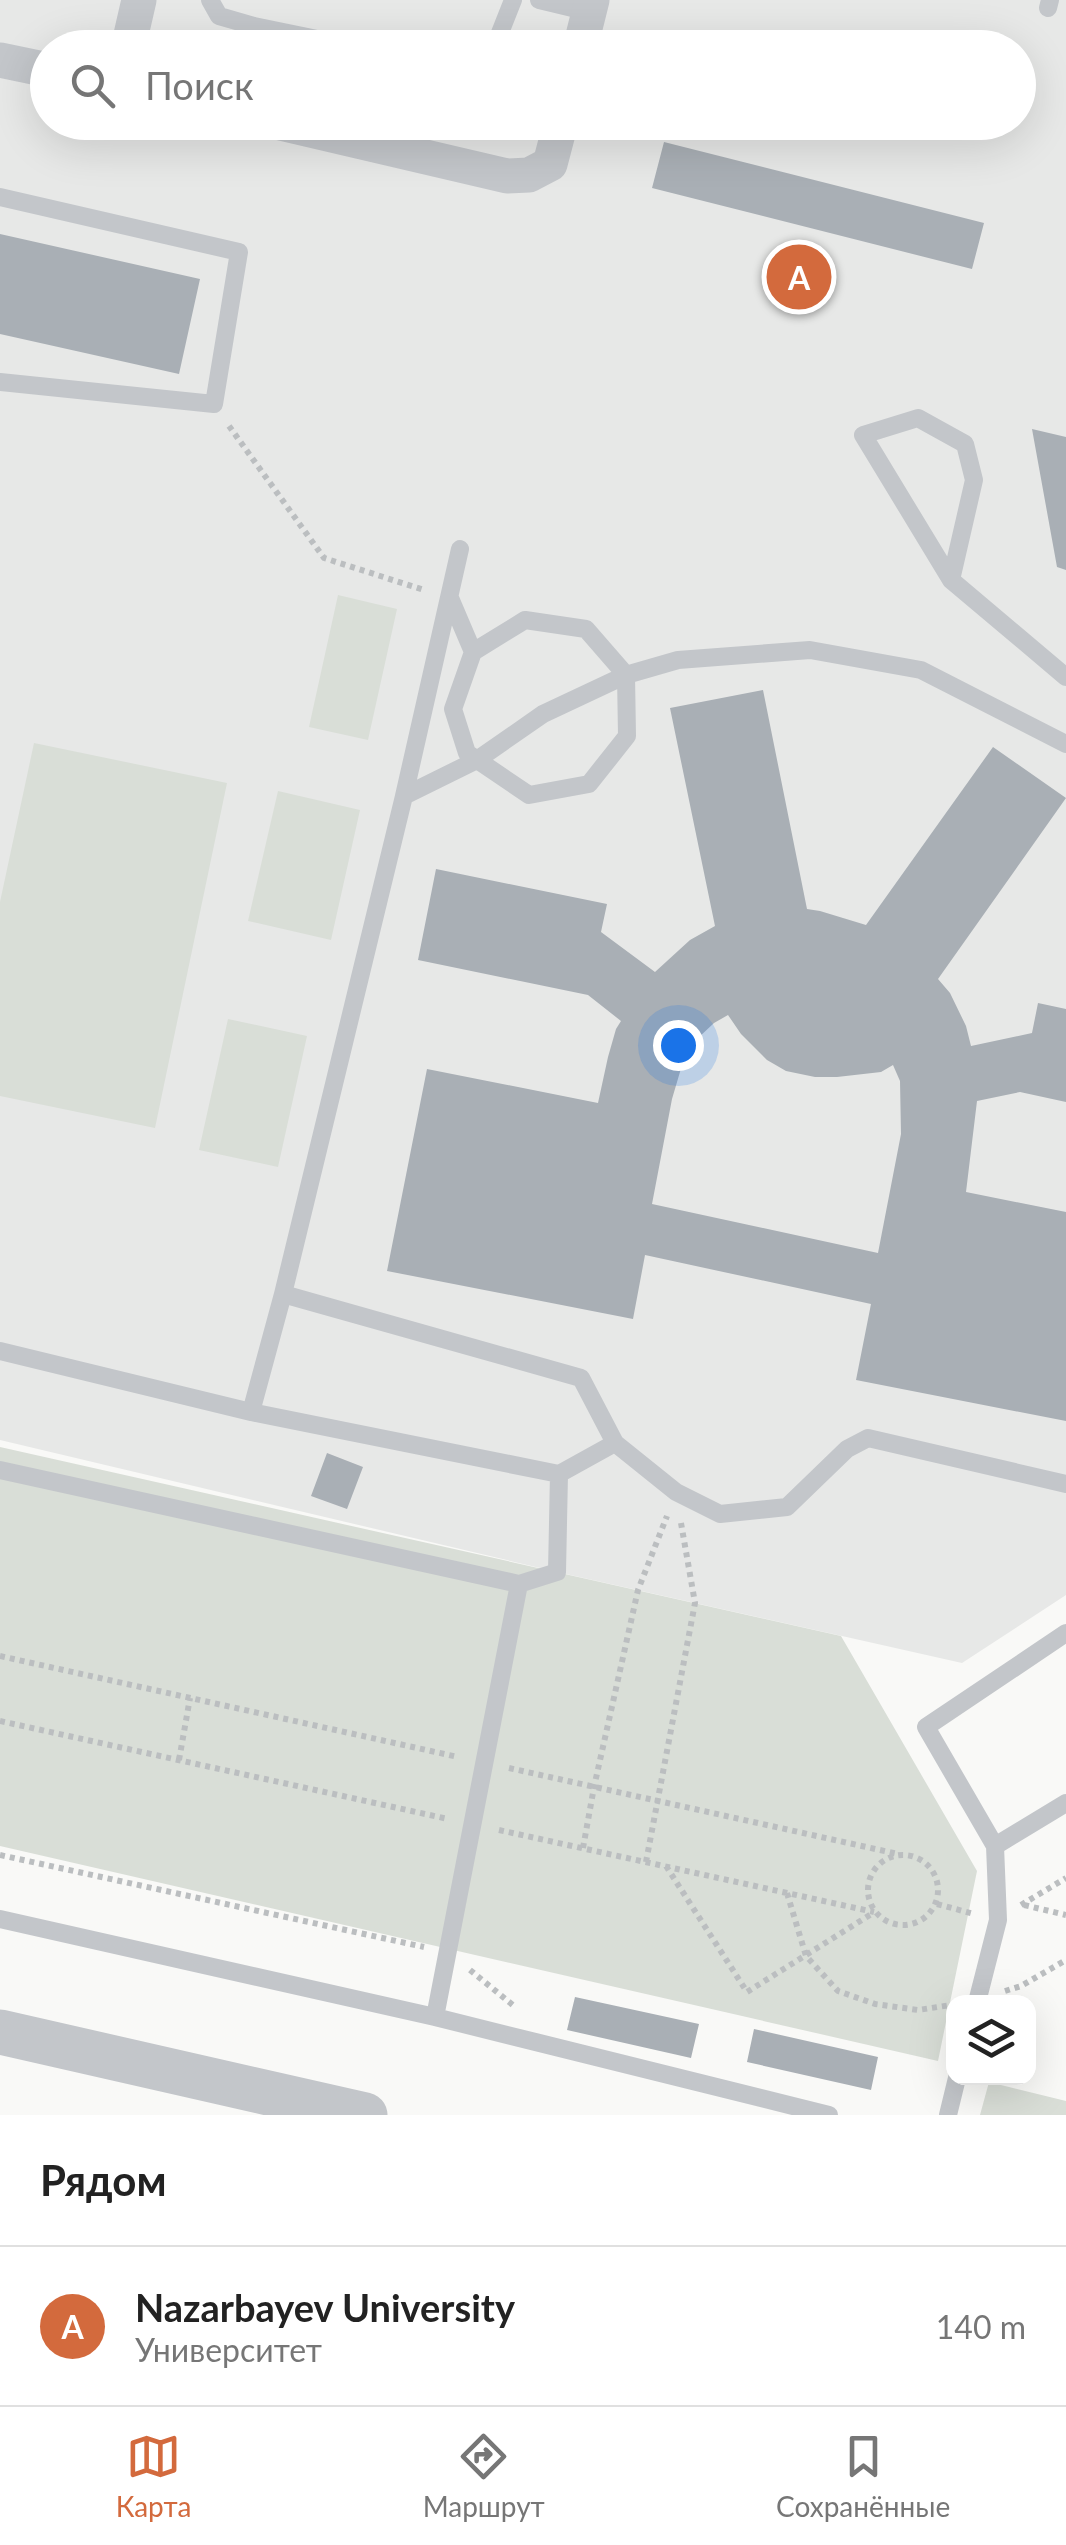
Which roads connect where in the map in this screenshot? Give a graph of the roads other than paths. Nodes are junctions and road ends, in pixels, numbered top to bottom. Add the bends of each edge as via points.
1 (139, 0) edge
2 (210, 0) edge
3 (513, 0) edge
4 (539, 0) edge
5 (590, 6) edge
6 (132, 30) edge
7 (273, 30) edge
8 (501, 30) edge
9 (0, 60) edge
10 (30, 66) edge
11 (353, 140) edge
12 (556, 140) edge
13 (0, 196) edge
14 (0, 382) edge
15 (460, 549) dead end
16 (951, 580) junction
17 (450, 598) junction
18 (473, 652) junction
19 (626, 675) junction
20 (1066, 678) edge
21 (1066, 744) edge
22 (477, 760) junction
23 (404, 796) junction
24 (283, 1294) junction
25 (0, 1350) edge
26 (250, 1412) junction
27 (616, 1442) junction
28 (0, 1470) edge
29 (559, 1474) junction
30 (1066, 1484) edge
31 (519, 1584) junction
32 (1066, 1632) edge
33 (1066, 1804) edge
34 (995, 1846) junction
35 (0, 1919) edge
36 (979, 1995) edge
37 (435, 2017) junction
38 (0, 2032) edge
39 (955, 2085) edge
40 (365, 2115) edge
41 (830, 2115) edge
42 (948, 2115) edge

1 - 6 street
2 - 7 lane via 219,16
3 - 8 lane
4 - 5 lane
9 - 10 street
11 - 12 street via 507,176 550,164
13 - 14 lane via 240,252 214,404
15 - 17 lane
16 - 16 lane via 942,564 862,436 918,418 965,444 974,480
16 - 20 lane
17 - 18 lane
17 - 23 lane
18 - 19 lane via 525,620 540,622 586,630
18 - 22 lane via 453,709 466,753
19 - 21 lane via 678,660 810,650 922,670
19 - 22 lane via 544,714
19 - 22 lane via 627,736 589,784 529,795
22 - 23 lane
23 - 24 lane
24 - 26 lane
24 - 27 lane via 581,1378
25 - 26 lane
26 - 29 lane
27 - 29 lane
27 - 30 lane via 676,1492 720,1514 787,1507 868,1438
28 - 31 lane
29 - 31 lane via 557,1572
31 - 37 lane
32 - 34 lane via 926,1727
33 - 34 lane
34 - 36 lane via 998,1920
35 - 37 lane
37 - 41 lane
38 - 40 street
39 - 42 lane

